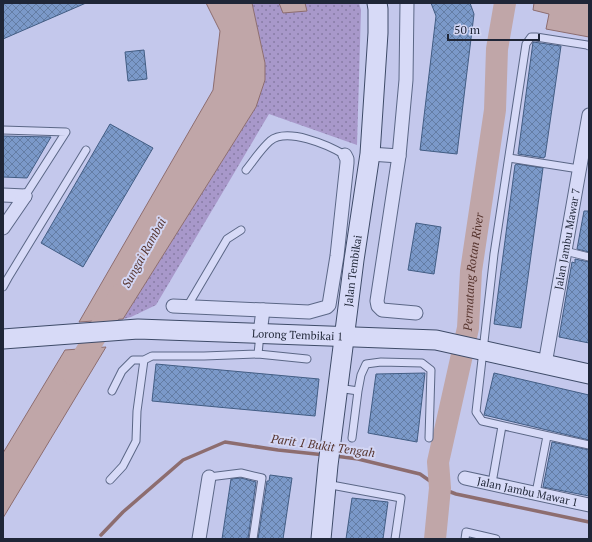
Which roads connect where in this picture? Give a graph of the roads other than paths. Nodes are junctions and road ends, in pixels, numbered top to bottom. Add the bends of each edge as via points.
1 (377, 3) edge
2 (406, 3) edge
3 (589, 46) edge
4 (589, 115) edge
5 (3, 130) edge
6 (86, 150) dead end
7 (370, 154) junction
8 (345, 155) joint
9 (399, 156) junction
10 (509, 158) junction
11 (579, 169) junction
12 (246, 170) dead end
13 (344, 185) junction
14 (365, 188) junction
15 (3, 195) edge
16 (25, 196) junction
17 (3, 228) edge
18 (241, 230) dead end
19 (565, 251) junction
20 (589, 257) edge
21 (346, 258) junction
22 (3, 287) edge
23 (173, 306) dead end
24 (187, 307) junction
25 (263, 310) junction
26 (416, 313) dead end
27 (260, 333) junction
28 (345, 337) junction
29 (3, 339) edge
30 (480, 349) junction
31 (258, 354) junction
32 (307, 359) dead end
33 (144, 360) junction
34 (545, 364) junction
35 (589, 374) edge
36 (338, 388) junction
37 (112, 391) dead end
38 (358, 391) junction
39 (502, 426) junction
40 (547, 436) junction
41 (352, 438) dead end
42 (429, 438) dead end
43 (589, 445) edge
44 (209, 477) joint
45 (465, 478) dead end
46 (110, 480) dead end
47 (492, 483) junction
48 (326, 484) junction
49 (536, 493) junction
50 (589, 505) edge
51 (199, 539) edge
52 (253, 539) edge
53 (321, 539) edge
54 (395, 539) edge
55 (465, 539) edge
56 (496, 539) edge

1 - 7 street, Jalan Tembikai via 378,33
2 - 9 street via 406,80
3 - 10 lane via 536,37 531,37 528,41
4 - 11 street, Jalan Jambu Mawar 7
5 - 16 lane via 66,132
6 - 22 lane
7 - 9 street
7 - 14 street, Jalan Tembikai
8 - 12 lane via 299,137 283,136 271,140
8 - 13 street via 347,163
9 - 26 street via 377,301 382,310
10 - 11 lane
10 - 30 lane
11 - 19 street, Jalan Jambu Mawar 7
13 - 14 street
13 - 21 street
14 - 21 street, Jalan Tembikai
15 - 16 street
16 - 17 street
18 - 24 lane via 227,239
19 - 20 lane
19 - 34 street, Jalan Jambu Mawar 7
21 - 25 street via 327,307 309,312
21 - 28 street, Jalan Tembikai
23 - 24 street
24 - 25 street
25 - 27 street
27 - 28 street, Lorong Tembikai 1
27 - 29 street, Lorong Tembikai 1 via 138,329
27 - 31 lane
28 - 30 street, Lorong Tembikai 1 via 436,340
28 - 36 street, Jalan Tembikai
30 - 34 street, Lorong Tembikai 1
30 - 39 lane via 476,412 482,421
31 - 32 lane
31 - 33 lane via 152,356
33 - 37 lane via 133,360 122,370
33 - 46 lane via 136,441 123,466
34 - 35 street, Lorong Tembikai 1
36 - 38 lane
36 - 48 street, Jalan Tembikai
38 - 41 lane
38 - 42 lane via 366,364 422,363 431,370
39 - 40 lane
39 - 47 lane
40 - 43 lane
40 - 49 lane
44 - 51 street
44 - 52 lane via 241,473 262,478
45 - 47 street, Jalan Jambu Mawar 1
47 - 49 street, Jalan Jambu Mawar 1
48 - 53 street, Jalan Tembikai
48 - 54 lane via 401,498
49 - 50 street, Jalan Jambu Mawar 1
55 - 56 lane via 466,532

